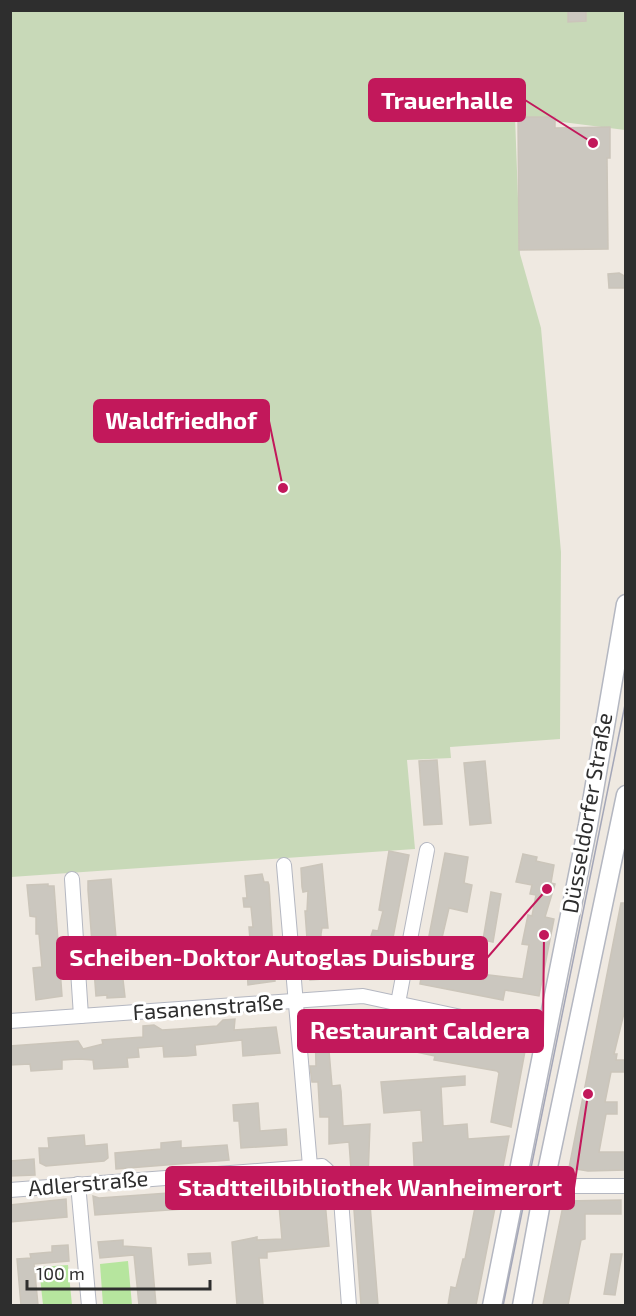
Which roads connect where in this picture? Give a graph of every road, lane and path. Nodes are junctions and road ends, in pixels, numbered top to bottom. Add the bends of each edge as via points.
1 (626, 604) edge
2 (626, 795) edge
3 (427, 850) dead end
4 (284, 865) dead end
5 (72, 879) dead end
6 (295, 1001) junction
7 (398, 1003) junction
8 (81, 1016) junction
9 (10, 1021) edge
10 (545, 1035) junction
11 (310, 1166) junction
12 (78, 1184) junction
13 (544, 1186) junction
14 (626, 1186) edge
15 (10, 1190) edge
16 (89, 1305) edge
17 (349, 1305) edge
18 (492, 1305) edge
19 (522, 1305) edge

1 - 10 main road, Düsseldorfer Straße via 588,825
2 - 13 main road, Düsseldorfer Straße
3 - 7 street
4 - 6 street
5 - 8 street
6 - 7 street, Fasanenstraße via 363,996
6 - 8 street, Fasanenstraße
6 - 11 street
7 - 10 street, Fasanenstraße
8 - 9 street, Fasanenstraße
10 - 18 main road, Düsseldorfer Straße
11 - 12 street, Adlerstraße
11 - 17 street via 322,1166 330,1172 341,1199
12 - 15 street, Adlerstraße
12 - 16 street
13 - 14 street
13 - 19 main road, Düsseldorfer Straße

